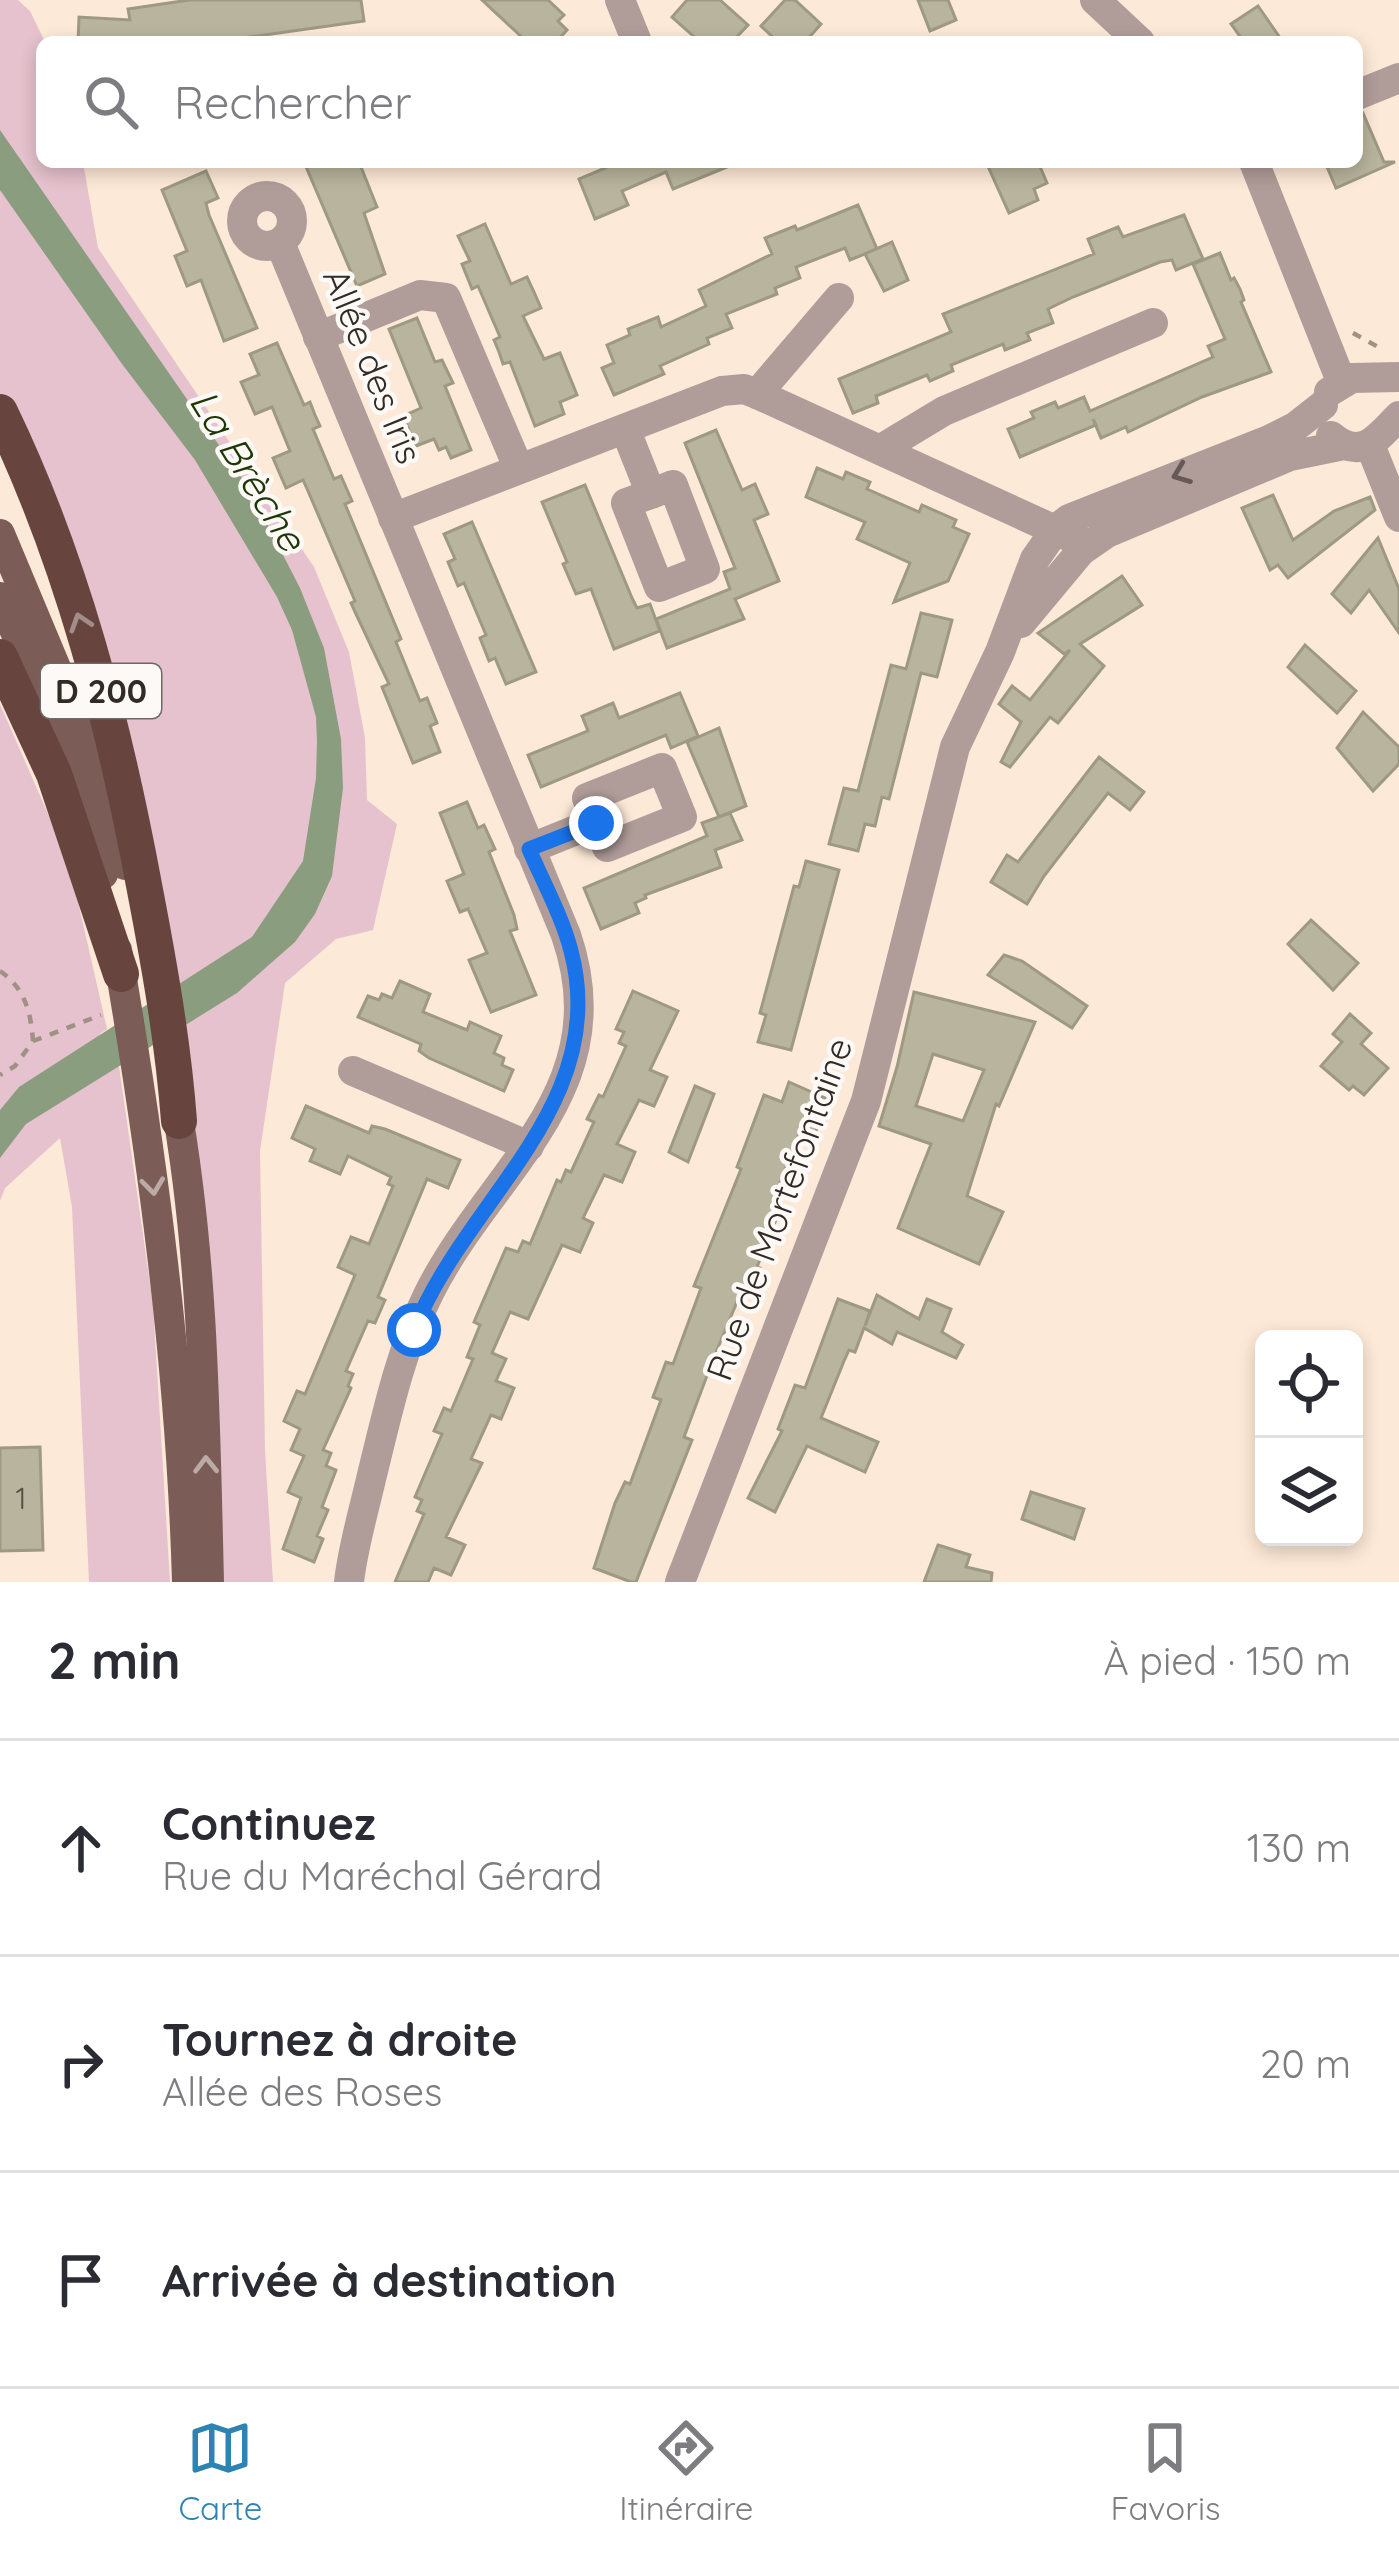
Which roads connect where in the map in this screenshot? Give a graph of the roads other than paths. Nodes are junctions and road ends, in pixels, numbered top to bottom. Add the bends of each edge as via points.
1 (620, 0) edge
2 (1095, 0) edge
3 (635, 36) edge
4 (1133, 36) edge
5 (1399, 78) edge
6 (1363, 92) edge
7 (1256, 168) edge
8 (280, 243) dead end
9 (839, 298) dead end
10 (1153, 323) dead end
11 (318, 337) junction
12 (1364, 379) edge
13 (757, 394) junction
14 (0, 412) edge
15 (626, 431) junction
16 (1376, 433) edge
17 (881, 449) junction
18 (518, 467) junction
19 (650, 494) dead end
20 (1399, 517) edge
21 (393, 518) junction
22 (1056, 529) junction
23 (0, 534) edge
24 (1088, 545) junction
25 (0, 597) edge
26 (1000, 652) junction
27 (0, 657) edge
28 (596, 823) dead end
29 (529, 849) junction
30 (134, 989) junction
31 (353, 1071) dead end
32 (179, 1120) joint
33 (529, 1146) junction
34 (187, 1582) edge
35 (209, 1582) edge
36 (349, 1582) edge
37 (680, 1582) edge

1 - 3 street
2 - 4 street
5 - 6 street
7 - 12 street via 1321,333
8 - 11 street, Allée des Iris
9 - 13 street
10 - 17 street via 944,411
11 - 18 street via 420,296 446,298
11 - 21 street, Allée des Iris
12 - 16 street via 1389,398
12 - 16 street via 1325,426
12 -> 22 street via 1285,432
13 - 15 street via 732,388
13 - 17 street
30 -> 14 highway, D 200 via 128,799 99,683
15 - 18 street
15 - 19 street
16 - 20 street
16 - 24 street, Rue de Mortefontaine via 1290,456
17 - 22 street
18 - 21 street
21 - 29 street, Allée des Iris
22 - 24 street
22 - 26 street, Rue de Mortefontaine via 1035,560
23 - 30 main road, D 200 via 103,787
24 - 26 street, Rue de Mortefontaine
25 - 30 main road, D 200 via 80,791
26 - 37 street, Rue de Mortefontaine via 955,747 851,1143
27 - 30 highway, D 200 via 54,773
28 - 29 street
29 - 33 street, Allée des Iris via 571,950 579,1010 566,1081
30 - 32 highway, D 200 via 168,1041
30 -> 34 main road, D 200
31 - 33 street
35 -> 32 main road, D 200 via 202,1340
33 - 36 street, Allée des Iris via 422,1310 386,1418

